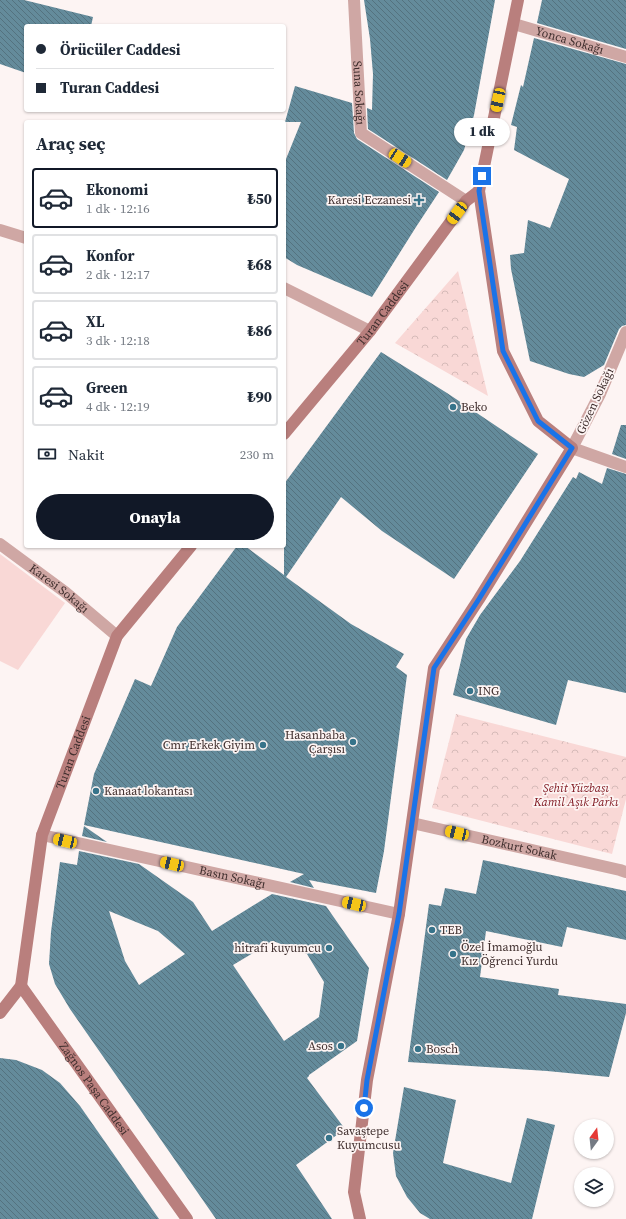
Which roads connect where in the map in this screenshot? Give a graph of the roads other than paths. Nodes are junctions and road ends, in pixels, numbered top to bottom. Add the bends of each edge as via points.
1 (354, 0) edge
2 (518, 0) edge
3 (514, 24) junction
4 (626, 57) edge
5 (479, 191) junction
6 (466, 202) junction
7 (0, 230) edge
8 (24, 237) edge
9 (286, 289) edge
10 (370, 331) junction
11 (626, 332) edge
12 (286, 432) edge
13 (572, 448) junction
14 (626, 467) edge
15 (0, 544) edge
16 (189, 548) edge
17 (116, 636) junction
18 (412, 823) junction
19 (42, 835) junction
20 (626, 872) edge
21 (399, 914) junction
22 (21, 986) junction
23 (0, 1013) edge
24 (187, 1219) edge
25 (360, 1219) edge

1 - 6 street, Suna Sokağı via 361,133
2 - 3 main road
3 - 4 street, Yonca Sokağı
3 - 5 main road
5 - 6 main road, Turan Caddesi
5 - 13 main road via 503,351 538,421
6 - 10 main road, Turan Caddesi
7 - 8 street
9 - 10 street
10 - 12 main road, Turan Caddesi
11 - 13 street, Gözen Sokağı via 600,394
13 - 14 street
13 - 18 main road via 434,668
15 - 17 street, Karesi Sokağı via 65,592
16 - 17 main road, Turan Caddesi
17 - 19 main road, Turan Caddesi
18 - 20 street, Bozkurt Sokak
18 - 21 main road
19 - 21 street, Basın Sokağı
19 - 22 main road, Turan Caddesi
21 - 25 main road via 367,1080 354,1192
22 - 23 main road
22 - 24 main road, Zağnos Paşa Caddesi

